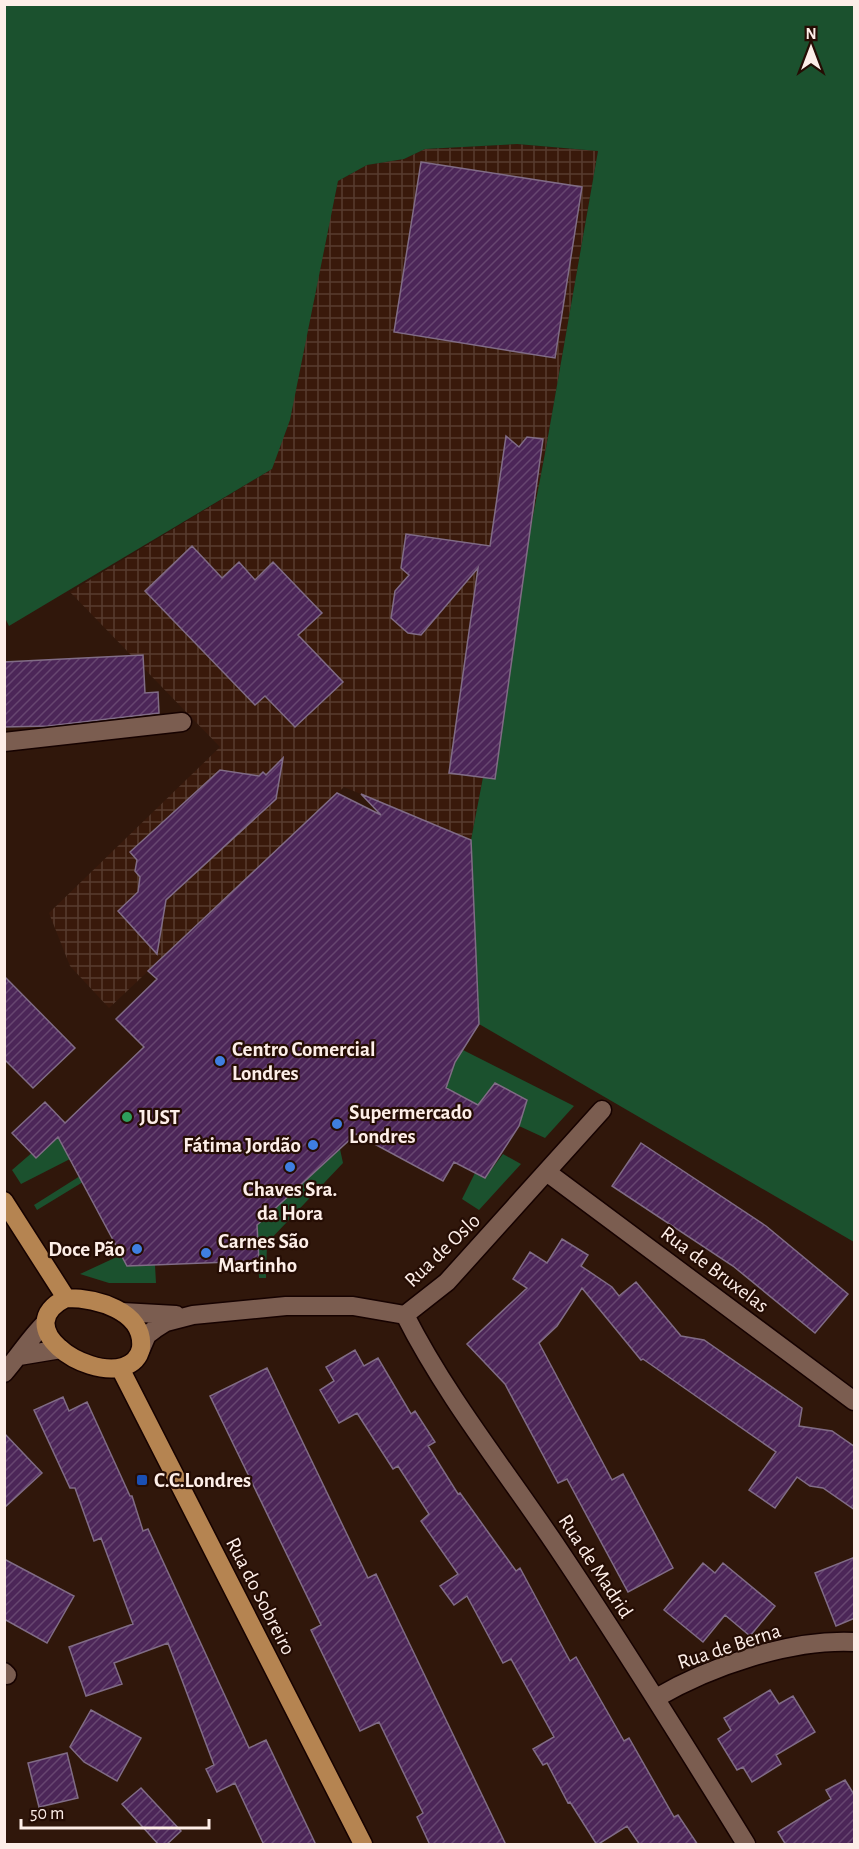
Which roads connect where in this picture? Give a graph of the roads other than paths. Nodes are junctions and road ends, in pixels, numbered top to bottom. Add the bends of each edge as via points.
1 (182, 722) dead end
2 (4, 742) edge
3 (602, 1110) dead end
4 (548, 1173) junction
5 (4, 1201) edge
6 (66, 1298) junction
7 (122, 1312) junction
8 (193, 1315) junction
9 (405, 1315) junction
10 (45, 1323) junction
11 (61, 1349) junction
12 (141, 1349) junction
13 (19, 1356) junction
14 (120, 1368) junction
15 (4, 1373) edge
16 (855, 1401) edge
17 (855, 1642) edge
18 (656, 1698) junction
19 (363, 1845) edge
20 (746, 1845) edge

1 - 2 street
3 - 4 street, Rua de Oslo
4 - 9 street, Rua de Oslo via 447,1282
4 - 16 street, Rua de Bruxelas
5 - 6 main road
6 - 7 main road via 94,1300
6 - 10 main road via 47,1312
7 - 8 street, Rua de Oslo
7 - 12 main road via 134,1322
8 - 9 street, Rua de Oslo via 286,1306 353,1306
8 - 12 street, Rua de Oslo via 155,1329 147,1335
9 - 18 street, Rua de Madrid via 427,1357
10 - 11 main road
10 - 13 street via 26,1341
11 - 13 street
11 - 14 main road via 91,1365
12 - 14 main road via 132,1363
13 - 15 street
14 - 19 main road, Rua do Sobreiro
17 - 18 street, Rua de Berna via 772,1651 685,1682
18 - 20 street, Rua de Madrid

